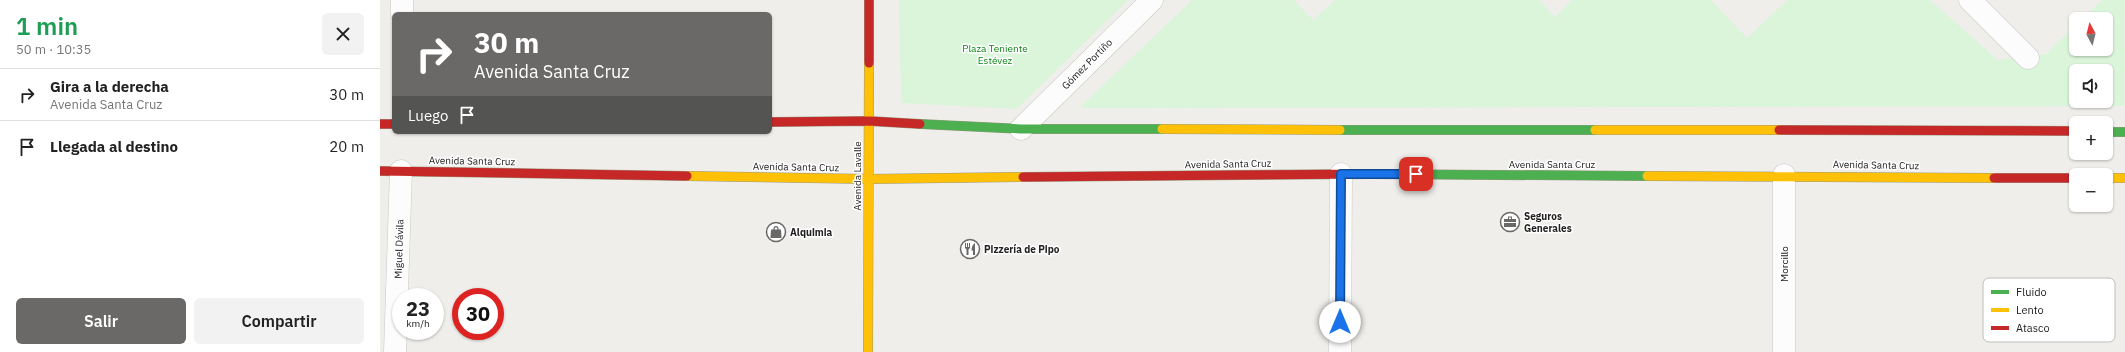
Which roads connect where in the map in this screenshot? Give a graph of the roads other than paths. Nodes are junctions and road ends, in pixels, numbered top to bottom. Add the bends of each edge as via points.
1 (402, 0) edge
2 (869, 0) edge
3 (1152, 0) edge
4 (1970, 0) edge
5 (402, 12) edge
6 (2028, 58) dead end
7 (869, 121) junction
8 (772, 122) edge
9 (380, 124) edge
10 (392, 124) edge
11 (1021, 129) junction
12 (2069, 131) edge
13 (2113, 132) edge
14 (2125, 132) edge
15 (380, 171) edge
16 (401, 171) junction
17 (1341, 174) junction
18 (1784, 175) junction
19 (2069, 178) edge
20 (2113, 178) edge
21 (2125, 178) edge
22 (869, 179) junction
23 (395, 352) edge
24 (868, 352) edge
25 (1340, 352) edge
26 (1784, 352) edge

1 - 5 street
2 - 7 main road, Avenida Lavalle
3 - 11 street, Gómez Portiño
4 - 6 street
7 - 8 main road
7 - 11 main road
7 - 22 main road, Avenida Lavalle
9 - 10 main road
11 - 12 main road
13 - 14 main road
15 - 16 main road, Avenida Santa Cruz
16 - 22 main road, Avenida Santa Cruz
16 - 23 street, Miguel Dávila
17 - 18 main road, Avenida Santa Cruz
17 - 22 main road, Avenida Santa Cruz
17 - 25 street
18 - 19 main road, Avenida Santa Cruz
18 - 26 street, Morcillo
20 - 21 main road
22 - 24 main road, Avenida Lavalle

